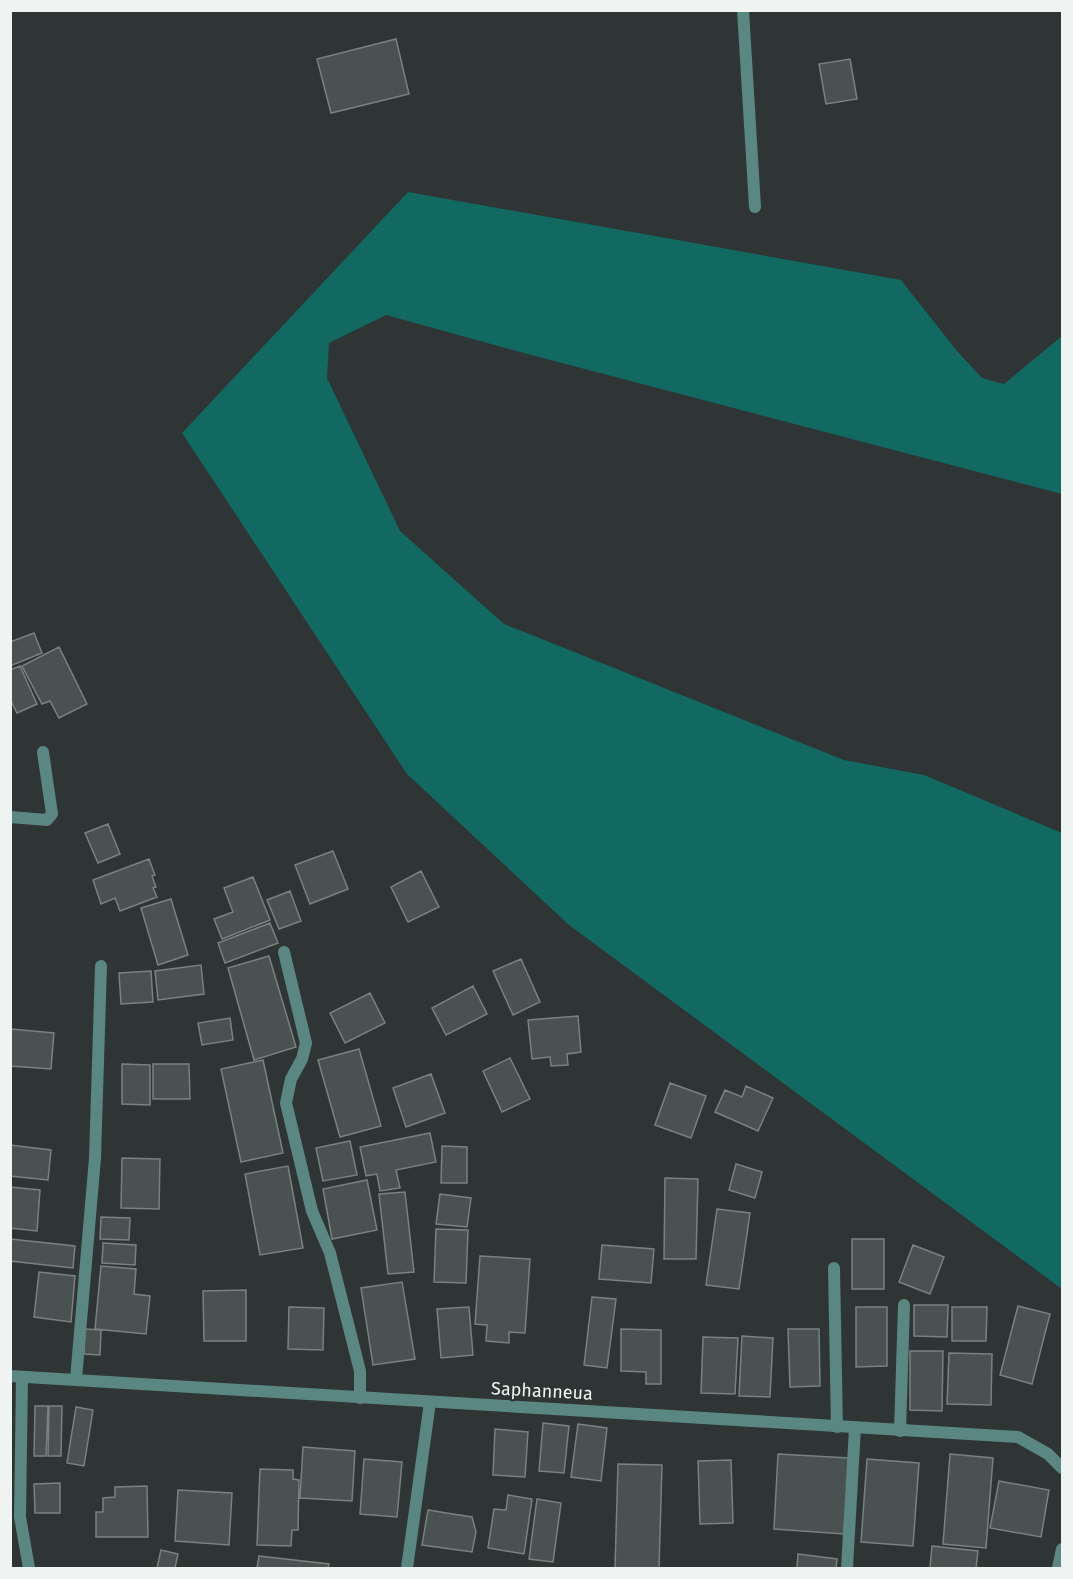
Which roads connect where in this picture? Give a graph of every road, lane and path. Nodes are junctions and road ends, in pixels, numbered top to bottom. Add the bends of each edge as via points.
1 (743, 10) edge
2 (755, 207) dead end
3 (43, 752) dead end
4 (10, 817) edge
5 (284, 952) dead end
6 (101, 966) dead end
7 (834, 1268) dead end
8 (904, 1305) dead end
9 (16, 1377) edge
10 (76, 1379) junction
11 (360, 1398) junction
12 (430, 1402) junction
13 (837, 1427) junction
14 (855, 1428) junction
15 (900, 1431) junction
16 (1062, 1468) edge
17 (1062, 1549) edge
18 (29, 1569) edge
19 (407, 1569) edge
20 (848, 1569) edge
21 (1058, 1569) edge

1 - 2 street
3 - 4 street via 52,814 47,820
5 - 11 street via 306,1043 286,1103 312,1211 330,1253 360,1371
6 - 10 street via 95,1158
7 - 13 street
8 - 15 street
9 - 10 street, Saphanneua
9 - 18 street via 20,1517
10 - 11 street, Saphanneua
11 - 12 street, Saphanneua
12 - 13 street, Saphanneua
12 - 19 street
13 - 14 street, Saphanneua
14 - 15 street, Saphanneua
14 - 20 street
15 - 16 street, Saphanneua via 1018,1437
17 - 21 street

